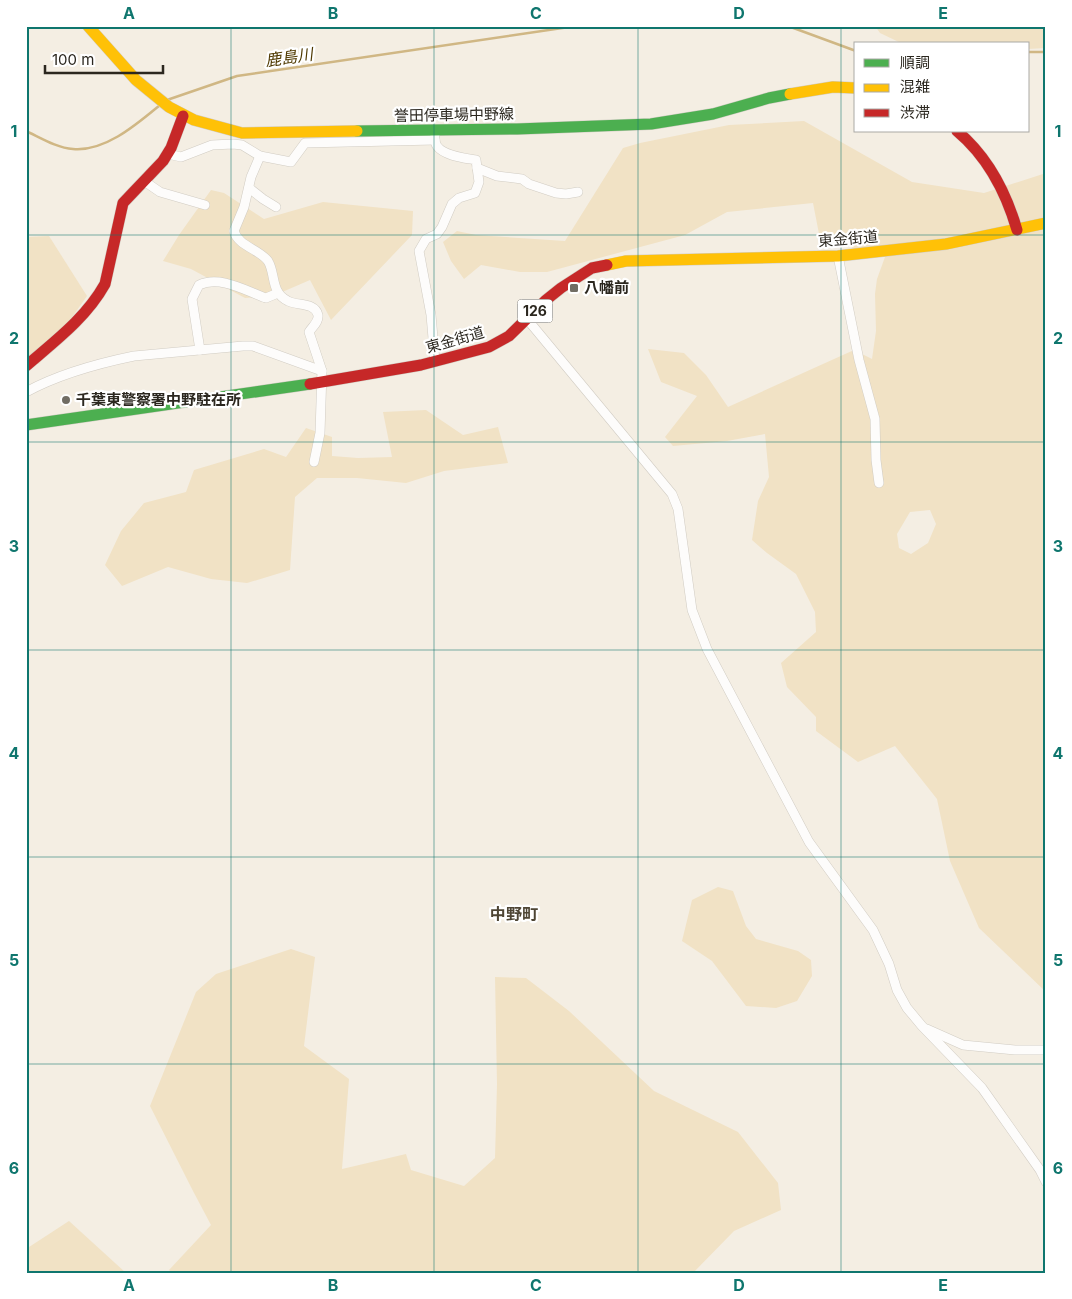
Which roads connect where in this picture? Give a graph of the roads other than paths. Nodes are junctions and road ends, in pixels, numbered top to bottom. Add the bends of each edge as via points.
1 (88, 26) edge
2 (854, 88) edge
3 (183, 116) junction
4 (958, 132) edge
5 (242, 133) junction
6 (435, 135) junction
7 (242, 145) junction
8 (168, 154) junction
9 (260, 156) junction
10 (477, 168) junction
11 (144, 181) junction
12 (248, 188) junction
13 (578, 192) dead end
14 (205, 204) dead end
15 (276, 207) dead end
16 (1046, 223) edge
17 (1017, 230) junction
18 (838, 256) junction
19 (278, 294) junction
20 (527, 319) junction
21 (200, 350) junction
22 (435, 361) junction
23 (26, 366) edge
24 (321, 377) junction
25 (26, 392) edge
26 (26, 425) edge
27 (314, 462) dead end
28 (879, 483) dead end
29 (922, 1026) junction
30 (1046, 1050) edge
31 (1046, 1182) edge

1 - 3 main road, 誉田停車場中野線 via 136,80
2 - 6 main road, 誉田停車場中野線 via 801,92 713,114 651,124
3 - 5 main road, 誉田停車場中野線
3 - 8 main road
4 - 17 main road via 990,167 1010,206
5 - 6 main road, 誉田停車場中野線
5 - 7 street
6 - 9 street via 305,142 290,162
6 - 10 street via 438,147 476,160
7 - 8 street via 212,145 181,156
7 - 9 street
8 - 11 main road
9 - 12 street
10 - 13 street via 497,176 522,179 556,193
10 - 22 street via 479,182 475,193 452,204 442,227 437,234 426,239 419,251 431,315
11 - 14 street via 160,192
11 - 23 main road via 123,203 101,294 89,309
12 - 15 street
12 - 19 street via 235,235 268,262
16 - 17 main road, 東金街道 / 126
17 - 18 main road, 東金街道 / 126 via 946,244
18 - 20 main road, 東金街道 / 126 via 626,261 592,268 562,288
18 - 28 street via 859,360 875,419
19 - 21 street via 266,298 221,282 199,285 192,299
19 - 24 street via 317,313 317,321 309,332
20 - 22 main road, 東金街道 / 126 via 509,336 489,347
20 - 29 street via 672,494 678,509 692,610 708,649 809,842 874,930 897,990
21 - 24 street via 253,346
21 - 25 street via 118,359 57,378
22 - 24 main road, 東金街道 / 126
24 - 26 main road, 東金街道 / 126
24 - 27 street via 320,433
29 - 30 street via 963,1045
29 - 31 street via 982,1088

